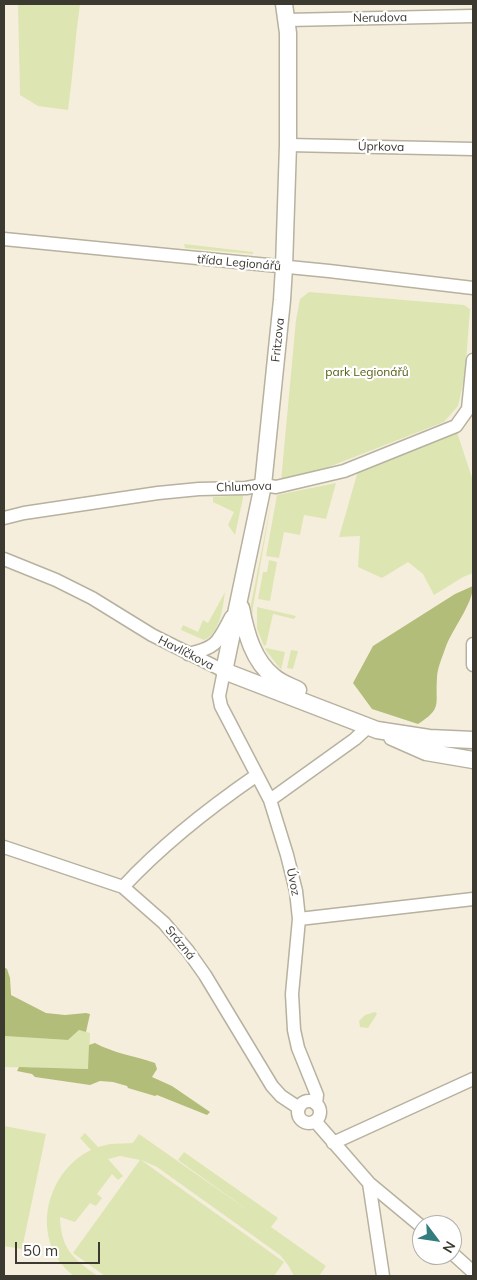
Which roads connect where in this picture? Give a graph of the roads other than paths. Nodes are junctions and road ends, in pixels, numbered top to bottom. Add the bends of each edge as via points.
1 (284, 4) edge
2 (473, 16) edge
3 (287, 20) junction
4 (288, 145) junction
5 (473, 149) edge
6 (4, 239) edge
7 (284, 267) junction
8 (473, 288) edge
9 (473, 360) edge
10 (263, 485) junction
11 (4, 518) edge
12 (4, 559) edge
13 (240, 602) junction
14 (473, 644) edge
15 (188, 654) junction
16 (473, 665) edge
17 (224, 671) junction
18 (331, 712) junction
19 (372, 728) junction
20 (470, 739) edge
21 (434, 753) junction
22 (473, 760) edge
23 (473, 772) edge
24 (257, 775) junction
25 (270, 800) junction
26 (4, 846) edge
27 (123, 887) junction
28 (473, 899) edge
29 (299, 920) junction
30 (473, 1079) edge
31 (316, 1104) junction
32 (299, 1108) junction
33 (315, 1121) junction
34 (333, 1143) junction
35 (369, 1183) junction
36 (412, 1219) edge
37 (462, 1262) edge
38 (473, 1272) edge
39 (383, 1276) edge

1 - 3 street, Fritzova
2 - 3 street, Nerudova
3 - 4 street, Fritzova
4 - 5 street, Úprkova
4 - 7 street, Fritzova
6 - 7 street, třída Legionářů
7 - 8 street, třída Legionářů
7 - 10 street, Fritzova
9 - 10 street, Chlumova via 468,410 456,426 344,471 276,487
10 - 11 street, Chlumova via 158,493
10 - 13 street, Fritzova
12 - 15 street, Havlíčkova via 92,598
13 - 15 street via 213,647
13 - 17 street, Fritzova
13 - 18 street via 246,633 266,671
14 - 16 street
15 - 17 street, Havlíčkova
17 - 18 street, Havlíčkova
17 - 24 street, Úvoz via 219,696 221,706
18 - 19 street, Havlíčkova
19 - 20 street, Havlíčkova via 429,738
19 - 21 street, Havlíčkova
19 - 25 street
21 - 22 street, Havlíčkova
21 - 23 street, Havlíčkova
24 - 25 street, Úvoz
24 - 27 street via 176,836
25 - 29 street, Úvoz via 296,891
26 - 27 street, Srázná
27 - 32 street, Srázná via 164,923 188,951 272,1086
28 - 29 street
29 - 31 street, Úvoz via 292,1014 298,1048 317,1095
30 - 34 street
31 - 32 street via 307,1102
31 - 33 street via 320,1113
32 - 33 street via 301,1119 308,1123
33 - 34 street
34 - 35 street
35 - 36 street
35 - 39 street
37 - 38 street

